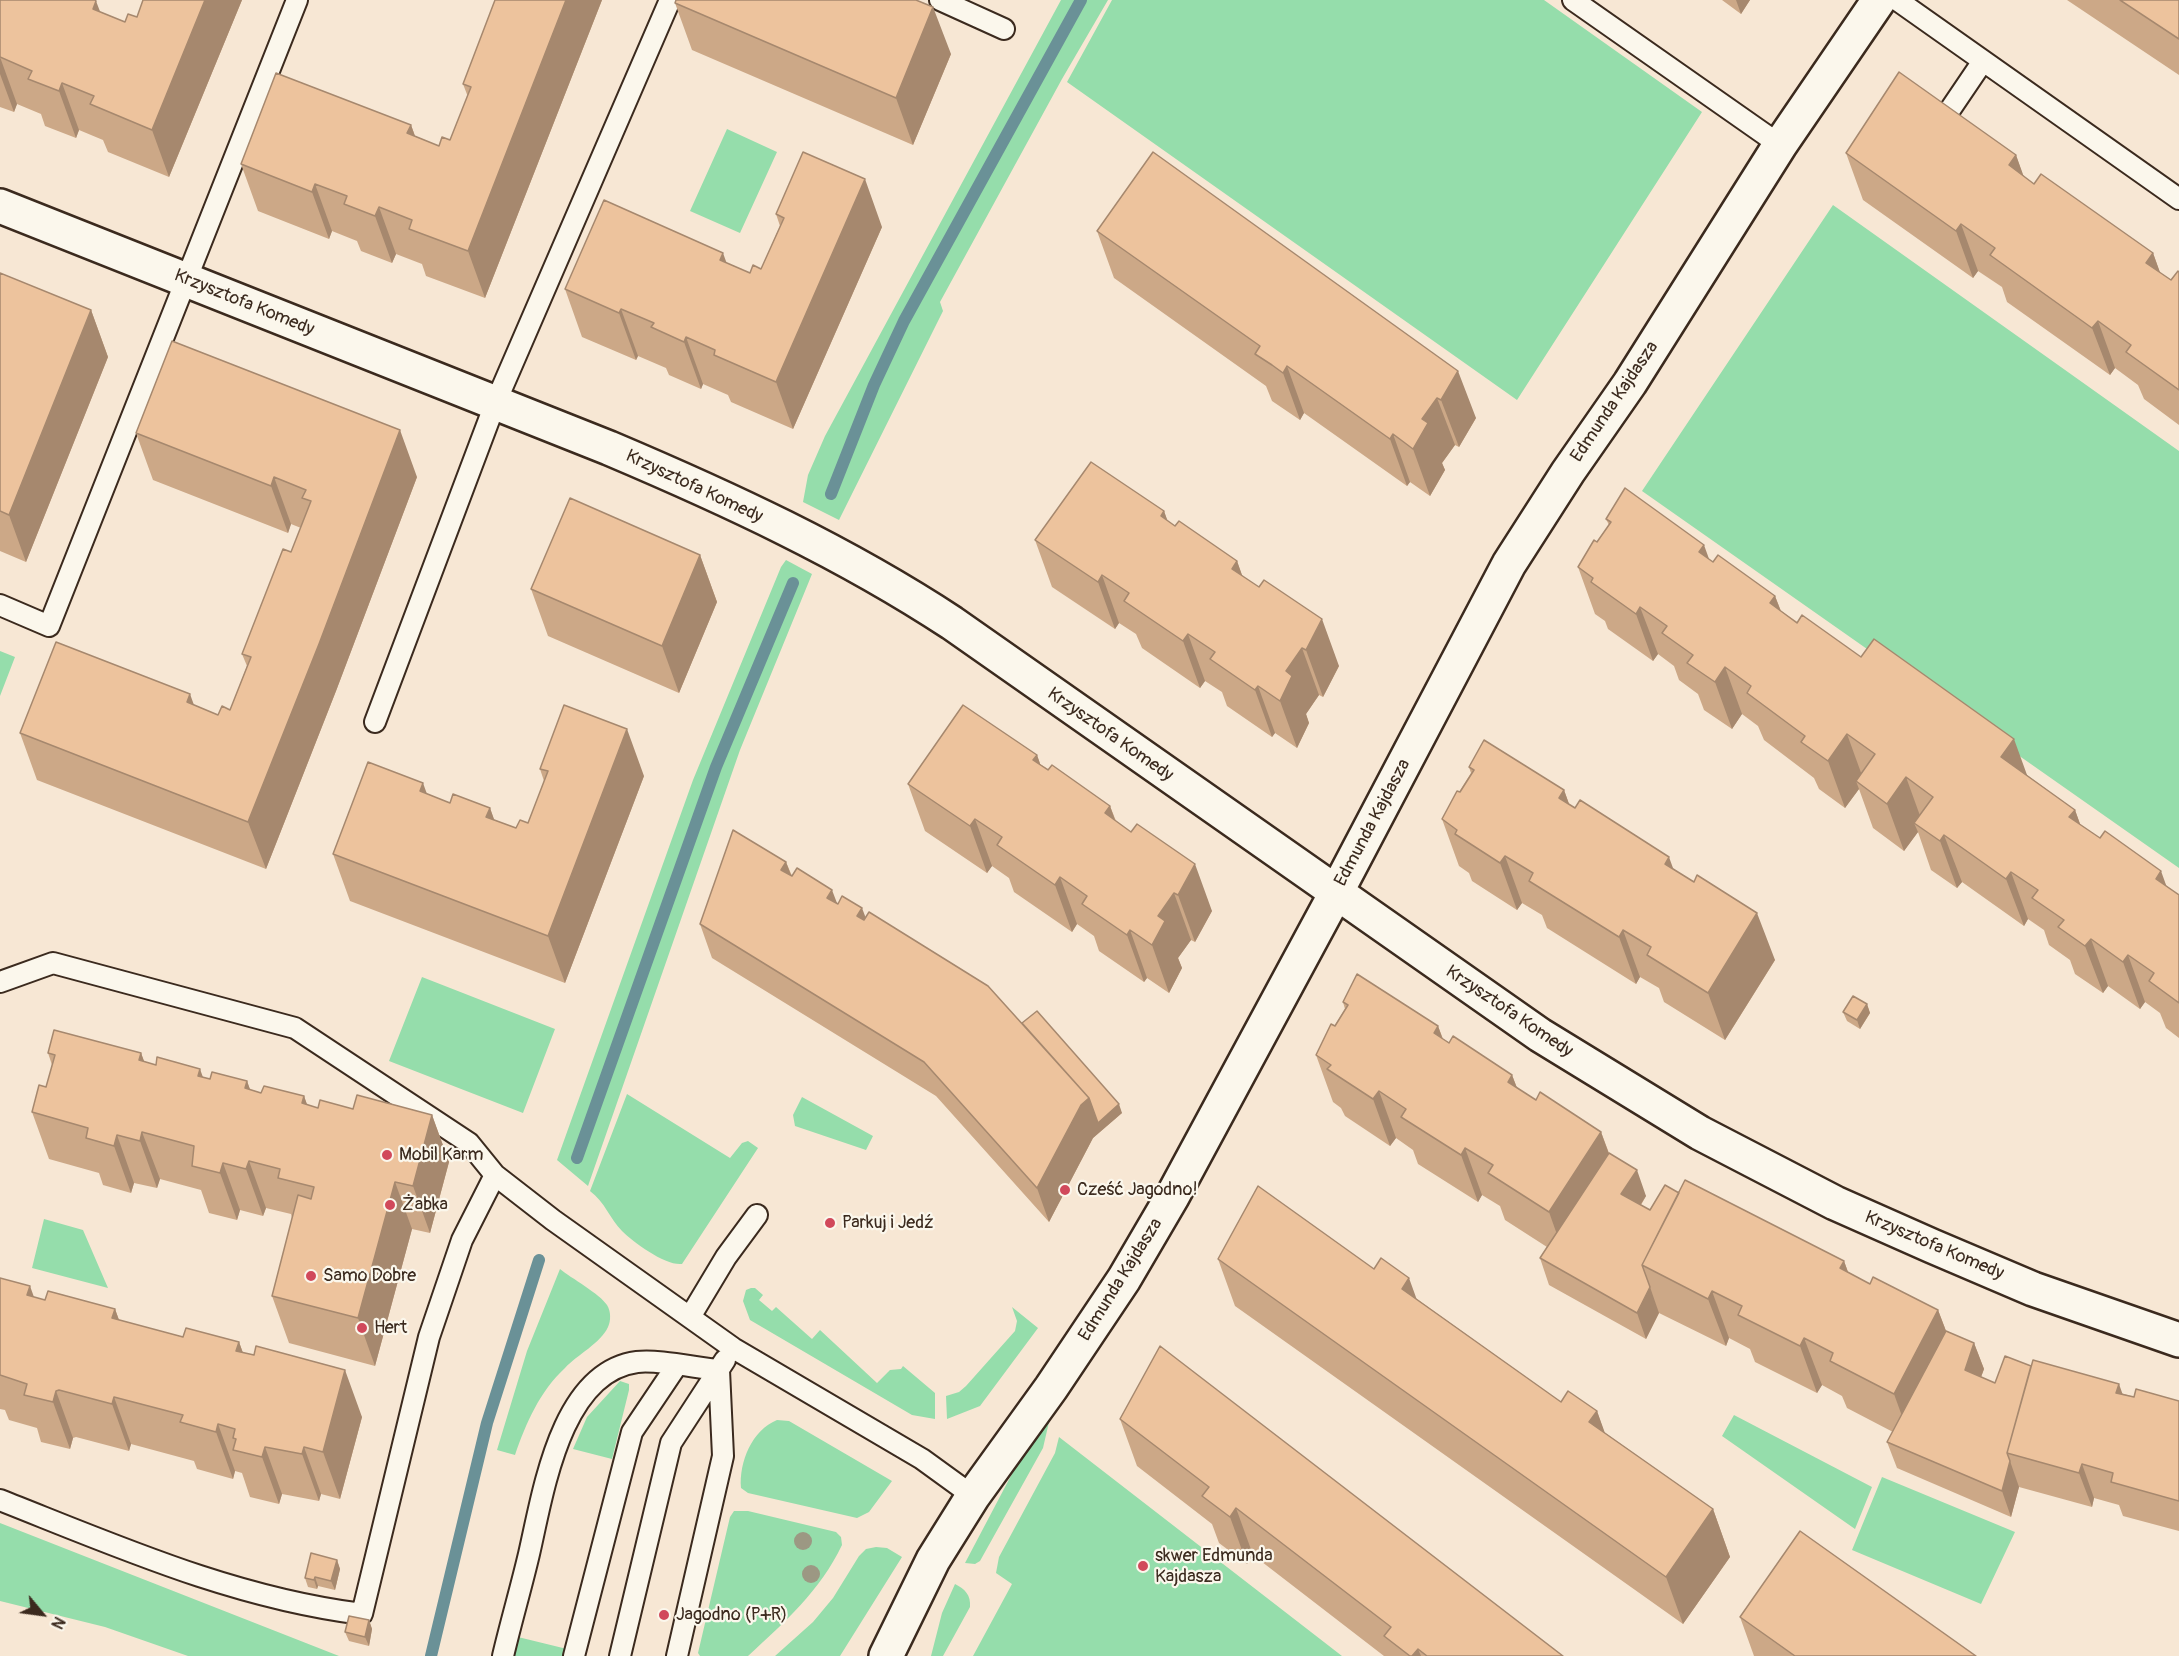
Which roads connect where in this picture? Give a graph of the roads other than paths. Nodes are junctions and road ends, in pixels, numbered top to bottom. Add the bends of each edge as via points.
1 (297, 0) edge
2 (670, 0) edge
3 (940, 0) edge
4 (1573, 0) edge
5 (1879, 0) edge
6 (1897, 0) edge
7 (1004, 29) dead end
8 (1983, 61) junction
9 (1941, 123) edge
10 (1780, 145) junction
11 (2179, 199) edge
12 (0, 206) edge
13 (188, 280) junction
14 (495, 404) junction
15 (0, 605) edge
16 (375, 722) dead end
17 (1336, 893) junction
18 (0, 982) edge
19 (495, 1175) junction
20 (757, 1215) dead end
21 (690, 1317) junction
22 (2179, 1340) edge
23 (733, 1348) junction
24 (677, 1365) junction
25 (718, 1370) junction
26 (973, 1496) junction
27 (0, 1500) edge
28 (503, 1656) edge
29 (574, 1656) edge
30 (620, 1656) edge
31 (677, 1656) edge
32 (886, 1656) edge

1 - 13 lane
2 - 14 lane
3 - 7 lane
4 - 10 lane
5 - 10 street, Edmunda Kajdasza
6 - 8 lane
8 - 9 lane
8 - 11 lane
10 - 17 street, Edmunda Kajdasza via 1630,383 1509,564
12 - 13 street, Krzysztofa Komedy
13 - 14 street, Krzysztofa Komedy
13 - 15 lane via 49,626
14 - 16 lane
14 - 17 street, Krzysztofa Komedy via 697,486 899,588
17 - 22 street, Krzysztofa Komedy via 1540,1035 1722,1144 1834,1203 2033,1289
17 - 26 street, Edmunda Kajdasza via 1124,1279
18 - 19 lane via 53,963 295,1028 469,1143
19 - 21 lane
19 - 27 lane via 462,1239 429,1337 362,1614 307,1607 193,1576
20 - 21 lane
21 - 23 lane
23 - 25 lane
23 - 26 lane via 922,1459
24 - 25 lane
24 - 28 lane via 637,1362 612,1370 588,1390 570,1414 549,1467
24 - 29 lane via 632,1432
25 - 30 lane via 671,1443
25 - 31 lane via 723,1456
26 - 32 street, Edmunda Kajdasza via 933,1560

